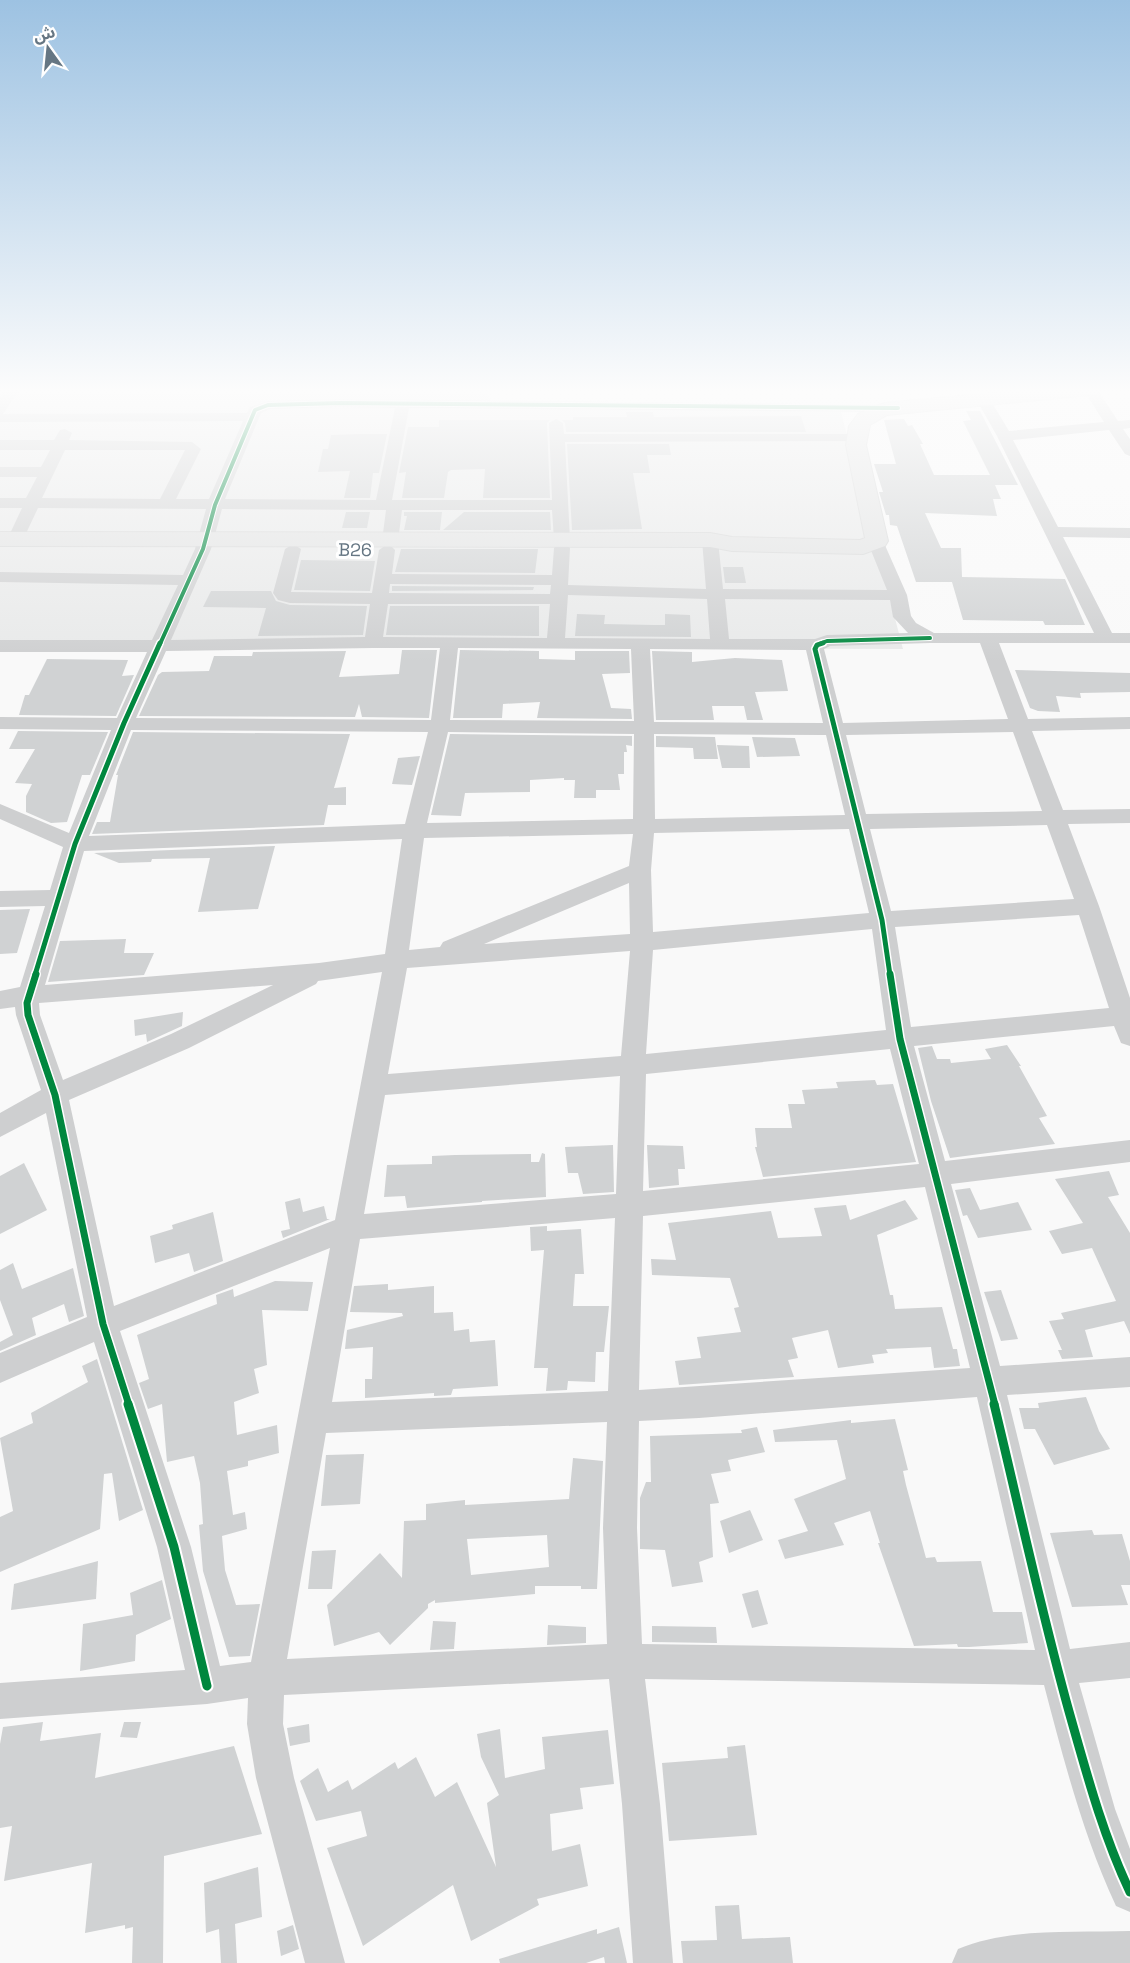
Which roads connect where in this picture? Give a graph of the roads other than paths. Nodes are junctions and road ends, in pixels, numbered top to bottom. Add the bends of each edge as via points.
1 (42, 481) edge
2 (177, 481) edge
3 (226, 481) edge
4 (393, 481) edge
5 (560, 481) edge
6 (867, 481) edge
7 (1026, 481) edge
8 (0, 503) edge
9 (32, 503) junction
10 (165, 505) junction
11 (215, 505) junction
12 (389, 505) junction
13 (560, 505) junction
14 (1052, 532) junction
15 (1130, 532) edge
16 (5, 542) edge
17 (876, 543) junction
18 (205, 544) junction
19 (562, 544) junction
20 (717, 544) junction
21 (389, 546) junction
22 (293, 549) junction
23 (0, 578) edge
24 (384, 579) junction
25 (190, 580) junction
26 (559, 590) junction
27 (713, 594) junction
28 (897, 595) junction
29 (379, 600) junction
30 (987, 637) junction
31 (1105, 637) junction
32 (930, 638) junction
33 (1130, 638) edge
34 (450, 641) junction
35 (556, 641) junction
36 (373, 642) junction
37 (640, 643) junction
38 (720, 644) junction
39 (817, 645) junction
40 (0, 646) edge
41 (160, 646) junction
42 (0, 723) edge
43 (124, 723) junction
44 (1130, 723) edge
45 (1020, 724) junction
46 (440, 725) junction
47 (644, 727) junction
48 (836, 729) junction
49 (0, 811) edge
50 (1130, 816) edge
51 (1056, 819) junction
52 (857, 820) junction
53 (644, 826) junction
54 (414, 831) junction
55 (75, 844) junction
56 (640, 870) junction
57 (57, 898) junction
58 (0, 899) edge
59 (1088, 906) junction
60 (882, 920) junction
61 (642, 942) junction
62 (431, 956) junction
63 (396, 961) junction
64 (319, 972) junction
65 (30, 995) junction
66 (0, 1000) edge
67 (1128, 1023) edge
68 (900, 1039) junction
69 (633, 1065) junction
70 (373, 1086) junction
71 (55, 1095) junction
72 (0, 1126) edge
73 (1130, 1151) edge
74 (935, 1174) junction
75 (628, 1205) junction
76 (347, 1228) junction
77 (103, 1324) junction
78 (0, 1368) edge
79 (1130, 1372) edge
80 (989, 1382) junction
81 (622, 1406) junction
82 (315, 1418) junction
83 (1130, 1660) edge
84 (625, 1661) junction
85 (1057, 1668) junction
86 (266, 1677) junction
87 (207, 1686) junction
88 (0, 1701) edge
89 (1130, 1892) edge
90 (1121, 1955) edge
91 (318, 1961) edge
92 (653, 1963) edge
93 (972, 1963) edge

1 - 9 street
2 - 10 street
3 - 11 street
4 - 12 street
5 - 13 street
6 - 17 highway
7 - 14 street
8 - 9 street
9 - 10 street
9 - 16 street
10 - 11 street
11 - 12 street
11 - 18 street
12 - 13 street
12 - 21 street
13 - 19 street
14 - 15 street
14 - 31 street
16 - 18 highway, B26
17 - 20 highway, B26 via 857,547
17 - 28 street
18 - 21 highway, B26
18 - 22 highway, B26
18 - 25 street
19 - 20 highway, B26
19 - 21 highway, B26
19 - 26 street
20 - 27 street
21 - 22 highway, B26
21 - 24 street
22 - 29 street via 284,596
23 - 25 street
24 - 26 street
24 - 29 street
25 - 41 street
26 - 27 street
26 - 29 street
26 - 35 street
27 - 28 street
27 - 38 street
28 - 32 street via 902,616 910,627
29 - 36 street
30 - 31 street
30 - 32 street
30 - 45 street
31 - 33 street
32 - 39 street via 827,641
34 - 35 street
34 - 36 street
34 - 46 street
35 - 37 street
36 - 41 street
37 - 38 street
37 - 47 street
38 - 39 street
39 - 48 street
40 - 41 street
41 - 43 street
42 - 43 street
43 - 46 street
43 - 55 street
44 - 45 street
45 - 48 street
45 - 51 street
46 - 47 street
46 - 54 street
47 - 48 street
47 - 53 street
48 - 52 street
49 - 55 street
50 - 51 street
51 - 52 street
51 - 59 street
52 - 53 street
52 - 60 street
53 - 54 street
53 - 56 street
54 - 55 street
54 - 63 street
55 - 57 street
56 - 61 street
56 - 62 street
57 - 58 street
57 - 65 street
59 - 60 street
59 - 67 street
60 - 61 street
60 - 68 street
61 - 62 street
61 - 69 street
62 - 63 street
63 - 64 street
63 - 70 street
64 - 65 street
64 - 71 street via 180,1041
65 - 66 street
65 - 71 street via 28,1015
67 - 68 street
68 - 69 street
68 - 74 street
69 - 70 street
69 - 75 street
70 - 76 street
71 - 72 street
71 - 77 street
73 - 74 street
74 - 75 street
74 - 80 street
75 - 76 street
75 - 81 street
76 - 77 street
76 - 82 street
77 - 78 street
77 - 87 street via 174,1547
79 - 80 street
80 - 81 street
80 - 85 street
81 - 82 street
81 - 84 street via 620,1528
82 - 86 street
83 - 85 street
84 - 85 street
84 - 86 street
84 - 92 street
85 - 89 street via 1096,1809
86 - 87 street
86 - 91 street via 265,1724
87 - 88 street
90 - 93 street via 1012,1954

